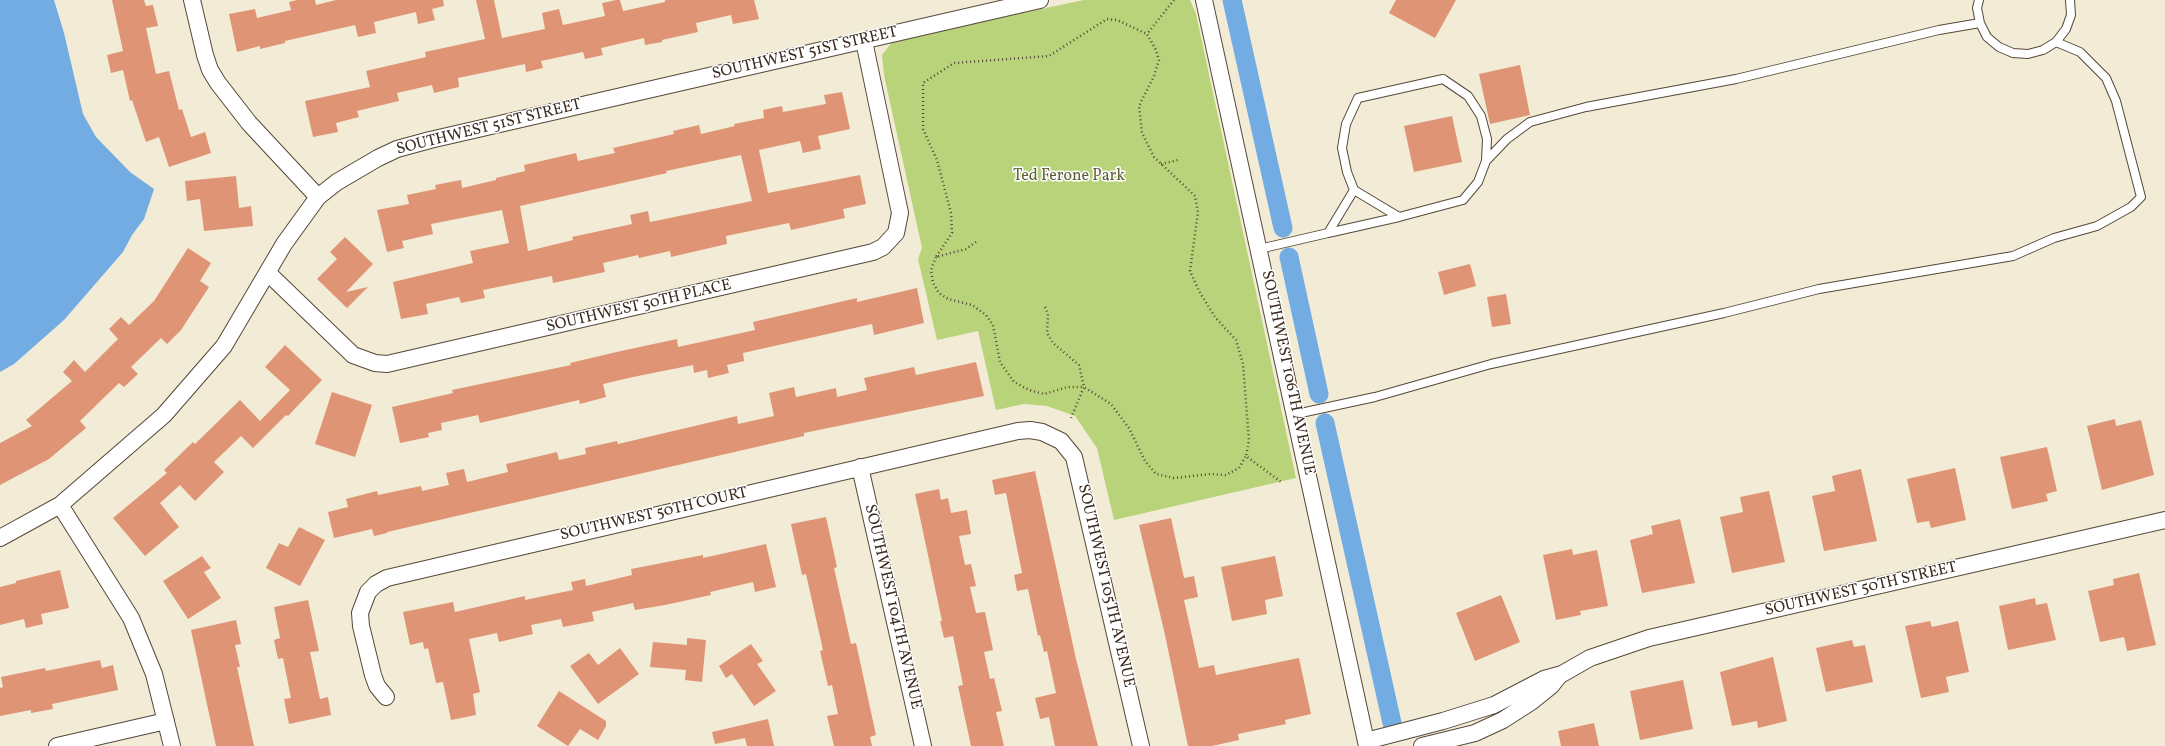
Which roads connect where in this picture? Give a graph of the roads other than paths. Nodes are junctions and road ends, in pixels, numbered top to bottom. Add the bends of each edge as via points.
1 (192, 0) edge
2 (1040, 0) edge
3 (1204, 0) edge
4 (1978, 0) edge
5 (2070, 0) edge
6 (1980, 23) junction
7 (864, 41) junction
8 (2056, 42) junction
9 (1486, 161) junction
10 (1354, 190) junction
11 (318, 197) junction
12 (1399, 216) junction
13 (1328, 233) junction
14 (1259, 248) junction
15 (268, 273) junction
16 (1296, 414) junction
17 (1052, 436) joint
18 (860, 467) junction
19 (60, 505) junction
20 (2165, 520) edge
21 (0, 538) edge
22 (386, 697) dead end
23 (1478, 720) junction
24 (166, 721) junction
25 (1366, 744) edge
26 (56, 746) edge
27 (172, 746) edge
28 (923, 746) edge
29 (1141, 746) edge
30 (1422, 746) edge

1 - 11 street via 205,55 218,83 249,123
2 - 7 street, SOUTHWEST 51ST STREET
3 - 14 street, SOUTHWEST 106TH AVENUE
4 - 6 lane
5 - 8 lane via 2071,15 2066,30
6 - 8 lane via 1993,42 2013,53 2028,54 2043,50
6 - 9 lane via 1939,30 1736,79 1586,107 1530,122 1507,139
7 - 11 street, SOUTHWEST 51ST STREET via 397,149 355,171
7 - 15 street, SOUTHWEST 50TH PLACE via 899,203 899,224 896,233 883,247 873,252 387,364 375,363 354,355
8 - 16 lane via 2080,52 2106,78 2116,101 2141,197 2131,207 2096,226 2054,238 2013,256 1819,289 1491,364 1376,397
9 - 10 lane via 1487,139 1481,116 1468,96 1443,79 1358,98 1346,124 1342,148
9 - 12 lane via 1478,182 1463,200
10 - 12 lane
10 - 13 lane
11 - 15 street, SOUTHWEST 51ST STREET via 284,244
12 - 13 lane
13 - 14 lane
14 - 16 street, SOUTHWEST 106TH AVENUE
15 - 19 street, SOUTHWEST 51ST STREET via 224,346 195,381 164,414
16 - 25 street, SOUTHWEST 106TH AVENUE
17 - 18 street, SOUTHWEST 50TH COURT via 1030,430 1018,431
17 - 29 street, SOUTHWEST 105TH AVENUE via 1068,448 1077,468
18 - 22 street, SOUTHWEST 50TH COURT via 387,578 368,592 360,613 372,675
18 - 28 street, SOUTHWEST 104TH AVENUE
19 - 21 street, SOUTHWEST 51ST STREET
19 - 24 street via 131,618 152,667
20 - 23 street, SOUTHWEST 50TH STREET via 1649,638 1590,658 1562,674 1544,679 1494,705
23 - 25 street, SOUTHWEST 50TH STREET
23 - 30 street, SOUTHWEST 50TH STREET
24 - 26 street
24 - 27 street

